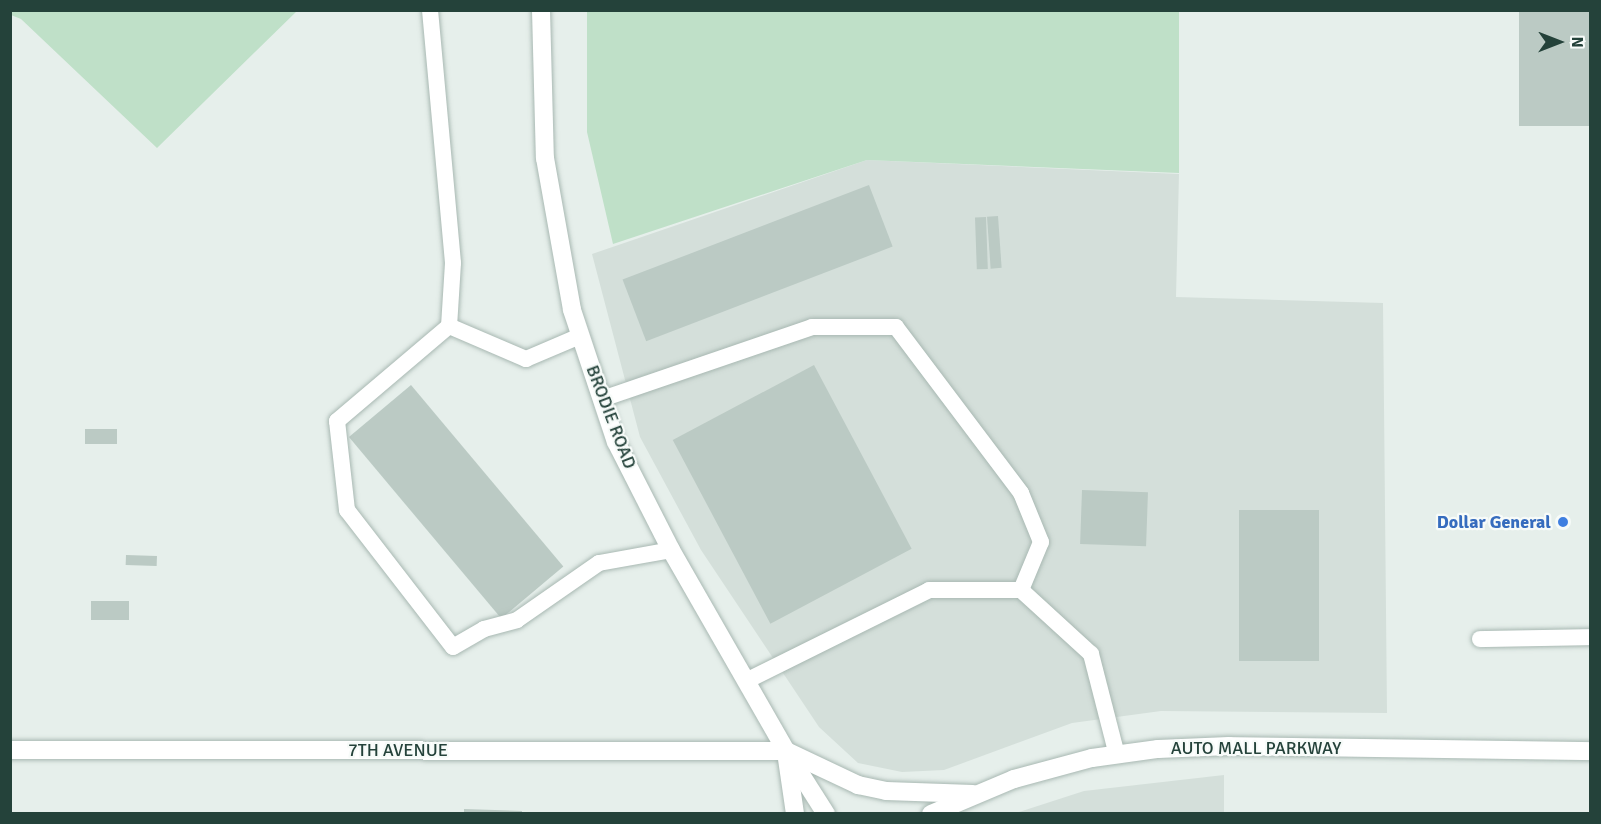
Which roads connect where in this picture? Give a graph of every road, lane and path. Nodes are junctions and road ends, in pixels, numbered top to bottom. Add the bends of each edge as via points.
1 (430, 10) edge
2 (541, 10) edge
3 (449, 326) junction
4 (580, 336) junction
5 (602, 399) junction
6 (671, 550) junction
7 (1021, 590) junction
8 (1590, 637) edge
9 (1480, 639) dead end
10 (746, 681) junction
11 (10, 750) edge
12 (1590, 751) edge
13 (786, 752) junction
14 (1117, 755) junction
15 (972, 794) junction
16 (795, 813) edge
17 (826, 813) edge
18 (932, 813) edge

1 - 3 lane via 453,263
2 - 4 street, BRODIE ROAD via 545,158
3 - 4 lane via 526,359
3 - 6 lane via 336,421 347,510 453,647 484,628 517,620 599,563
4 - 5 street, BRODIE ROAD
5 - 6 street, BRODIE ROAD via 616,442
5 - 7 lane via 812,327 896,327 1021,493 1041,542
6 - 10 street, BRODIE ROAD
7 - 10 lane via 929,590
7 - 14 lane via 1091,654
8 - 9 lane
10 - 13 street, BRODIE ROAD
11 - 13 street, 7TH AVENUE
12 - 14 street, AUTO MALL PARKWAY via 1229,746
13 - 15 street via 858,785
13 - 16 street
13 - 17 street, BRODIE ROAD
14 - 15 street, AUTO MALL PARKWAY via 1014,779
15 - 18 street, AUTO MALL PARKWAY

